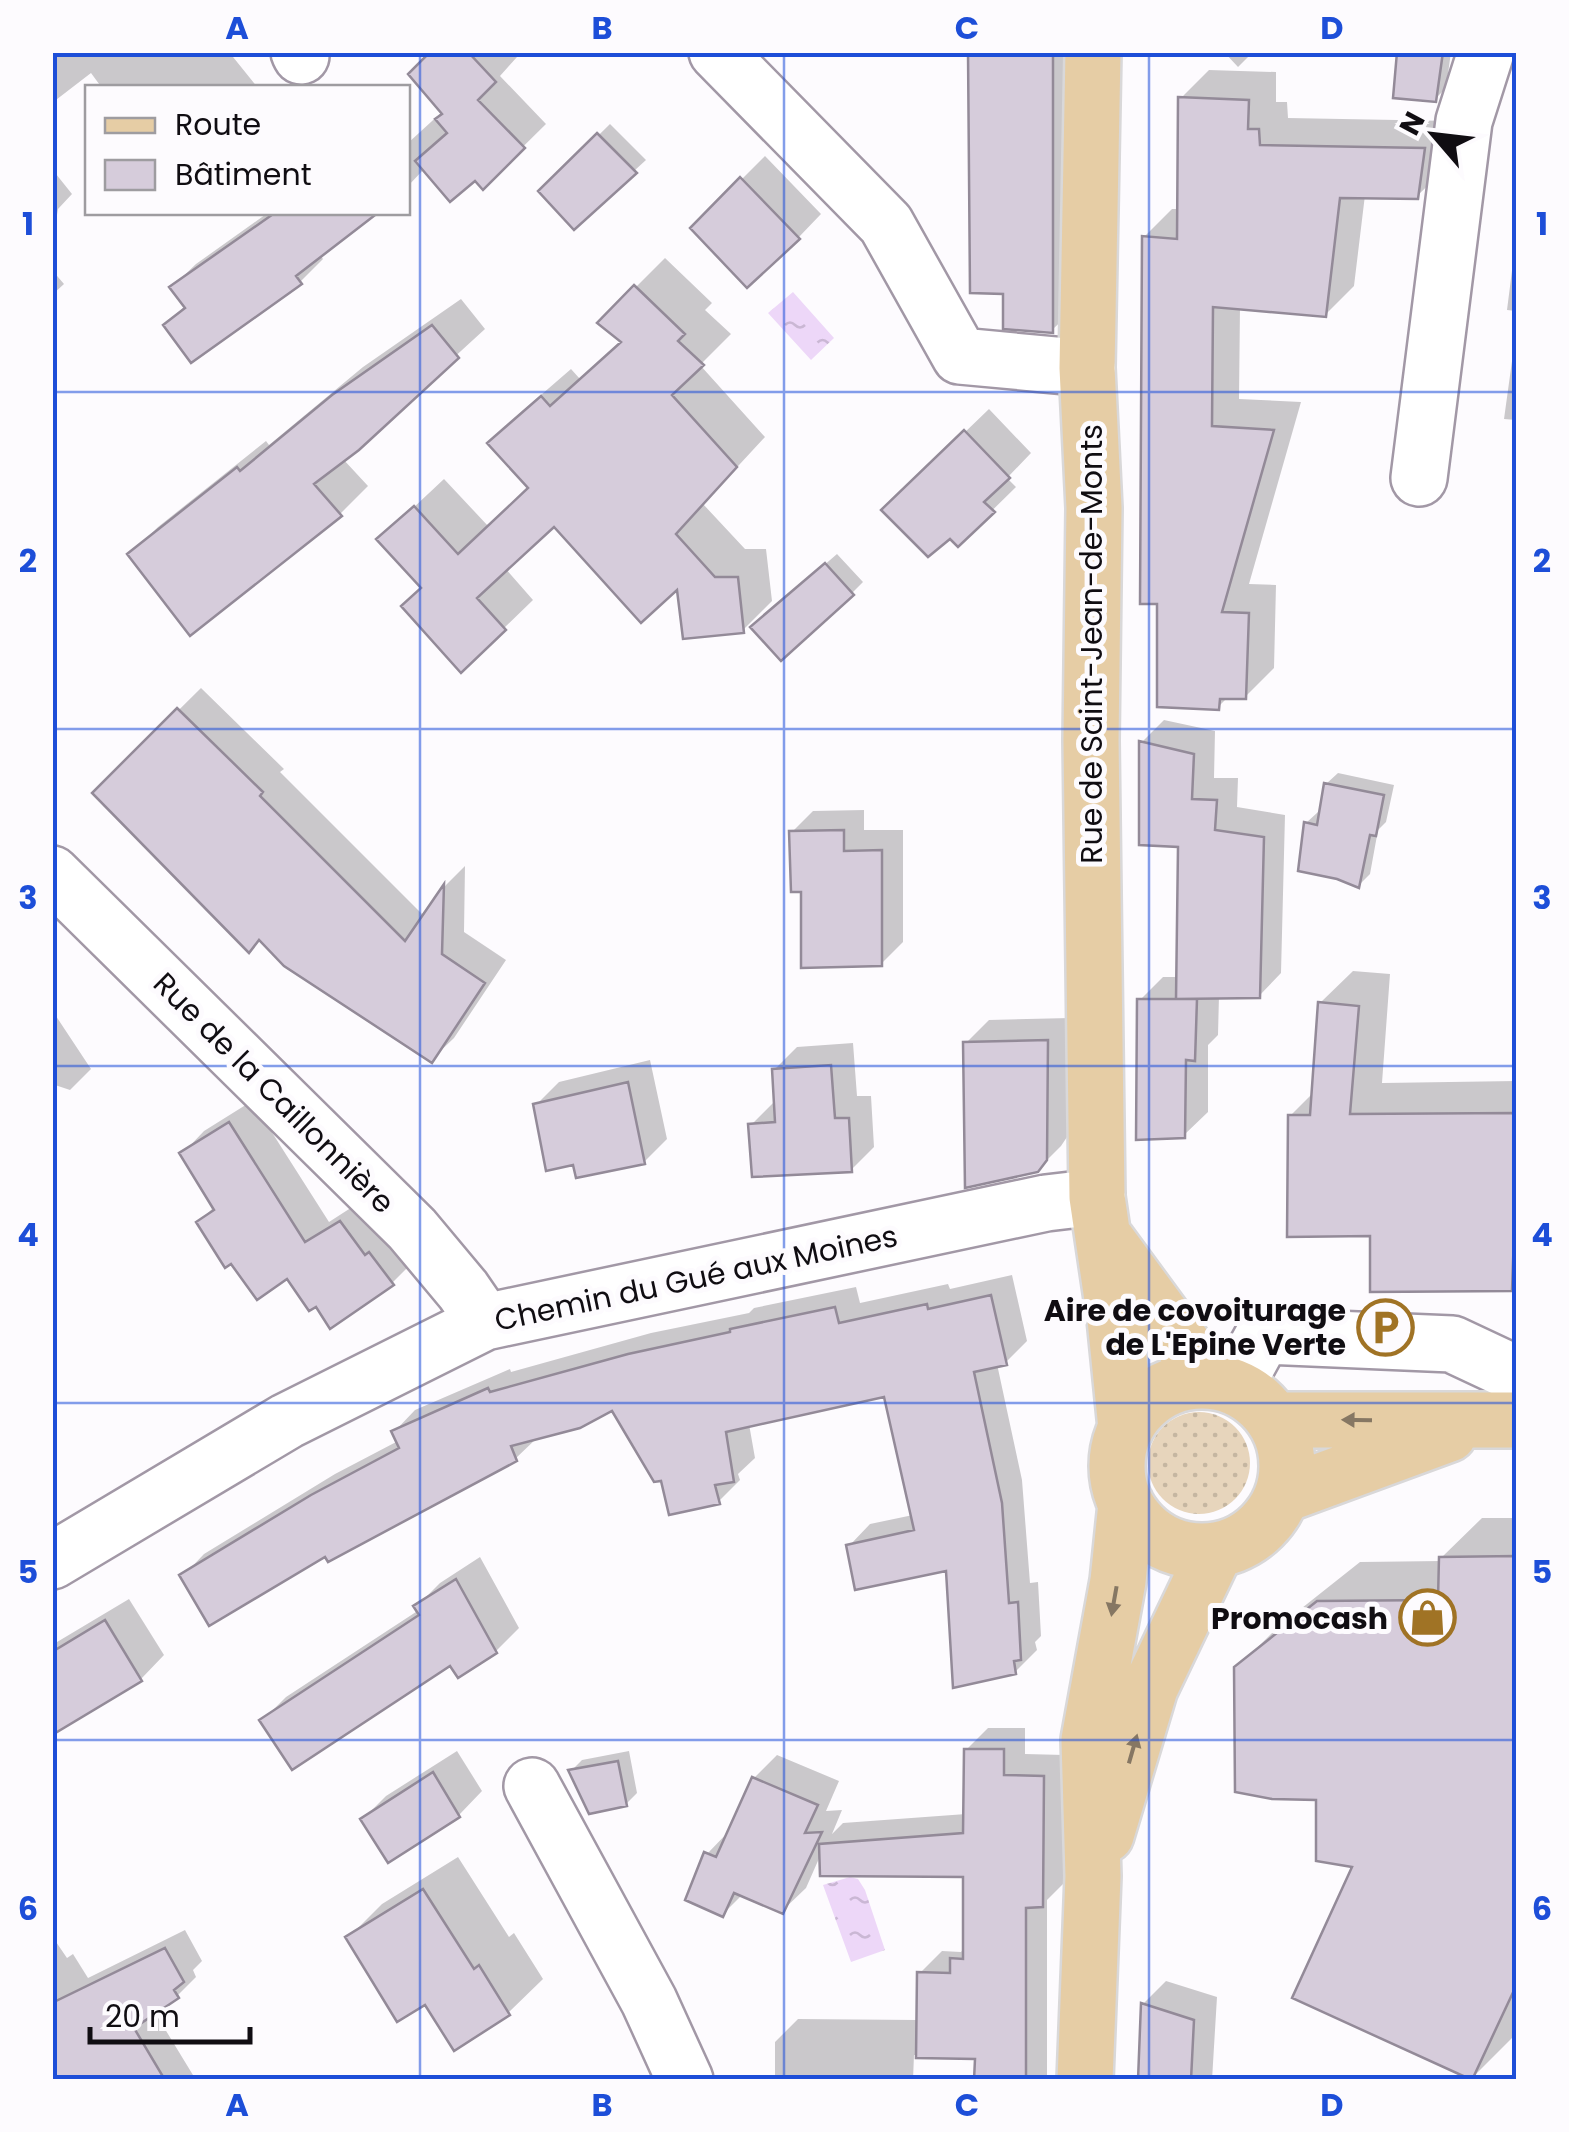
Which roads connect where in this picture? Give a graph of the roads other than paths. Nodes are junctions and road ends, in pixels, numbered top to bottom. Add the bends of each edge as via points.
1 (717, 52) edge
2 (1093, 52) edge
3 (1486, 52) edge
4 (1086, 368) junction
5 (1420, 478) dead end
6 (52, 874) edge
7 (1100, 1216) junction
8 (485, 1322) junction
9 (1516, 1374) edge
10 (1240, 1396) junction
11 (1503, 1420) edge
12 (1126, 1428) junction
13 (1283, 1494) junction
14 (1126, 1504) junction
15 (1216, 1550) junction
16 (52, 1562) edge
17 (532, 1786) dead end
18 (1093, 1876) junction
19 (684, 2080) edge
20 (1085, 2080) edge

1 - 4 street via 886,224 960,356
2 - 4 main road, Rue de Saint-Jean-de-Monts
3 - 5 street via 1464,121
4 - 7 main road, Rue de Saint-Jean-de-Monts via 1094,508
6 - 8 street, Rue de la Caillonnière via 412,1230
7 - 8 street, Chemin du Gué aux Moines via 1046,1203
7 - 10 main road
7 - 12 main road, Rue de Saint-Jean-de-Monts
8 - 16 street, Chemin du Gué aux Moines via 286,1421
9 - 10 street via 1452,1344 1263,1336
11 -> 10 main road
10 - 12 main road via 1185,1382 1140,1406
10 - 13 main road via 1285,1444
11 - 13 main road
12 - 14 main road via 1118,1453
13 - 15 main road via 1257,1532
14 - 15 main road via 1164,1542
14 -> 18 main road via 1089,1740
18 -> 15 main road via 1153,1681
17 - 19 street
18 - 20 main road

